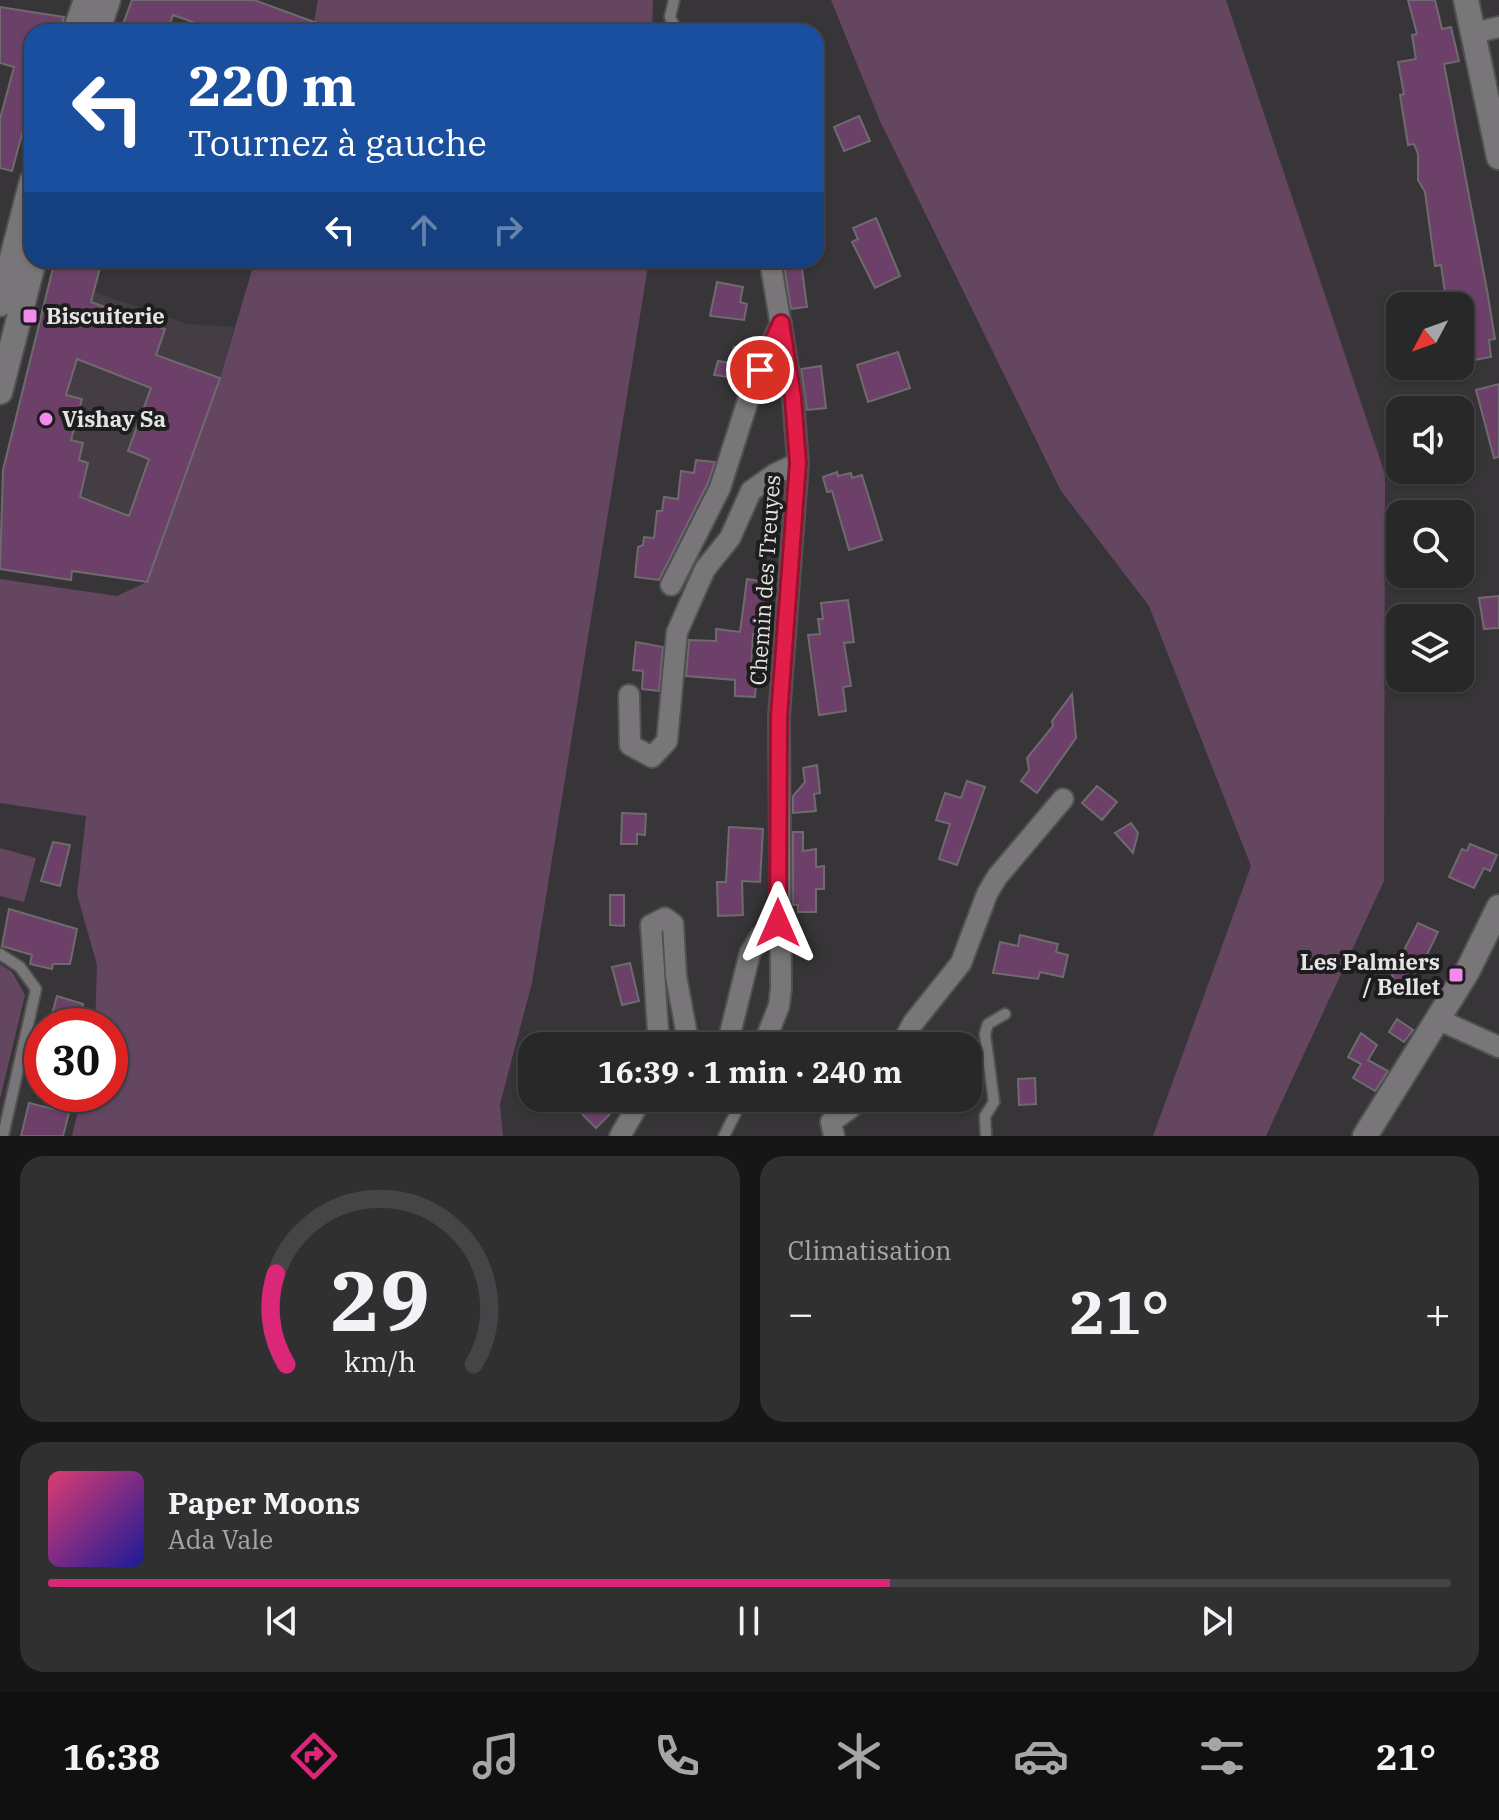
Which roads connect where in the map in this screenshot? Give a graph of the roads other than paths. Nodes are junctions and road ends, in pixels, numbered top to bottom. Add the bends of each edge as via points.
1 (86, 0) edge
2 (108, 0) edge
3 (674, 0) edge
4 (1466, 0) edge
5 (78, 24) edge
6 (100, 24) edge
7 (673, 24) edge
8 (1499, 27) edge
9 (1474, 33) junction
10 (1499, 157) edge
11 (24, 233) edge
12 (19, 266) edge
13 (771, 268) edge
14 (0, 304) edge
15 (781, 323) junction
16 (0, 392) edge
17 (798, 463) junction
18 (671, 585) dead end
19 (629, 695) dead end
20 (1063, 799) dead end
21 (1499, 907) edge
22 (778, 931) junction
23 (0, 954) edge
24 (1005, 1014) dead end
25 (1437, 1019) junction
26 (658, 1032) edge
27 (686, 1032) edge
28 (730, 1032) edge
29 (768, 1032) edge
30 (908, 1032) edge
31 (1499, 1047) edge
32 (634, 1112) edge
33 (736, 1112) edge
34 (845, 1112) edge
35 (3, 1136) edge
36 (620, 1136) edge
37 (724, 1136) edge
38 (834, 1136) edge
39 (986, 1136) edge
40 (1365, 1136) edge

1 - 5 street
2 - 6 street
3 - 7 lane
4 - 9 street
8 - 9 street
9 - 10 street
11 - 12 street
12 - 14 street
12 - 16 street
13 - 15 street, Chemin des Treuyes
15 - 17 street, Chemin des Treuyes
15 - 18 street via 750,394 720,488
17 - 19 street via 751,491 730,538 705,569 677,632 667,741 652,757 630,745
17 - 22 street, Chemin des Treuyes via 779,716
20 - 30 street via 997,877 961,963
21 - 25 street
22 - 28 street via 760,937 750,953
22 - 29 street, Chemin des Treuyes via 780,997
23 - 35 lane via 20,967 36,989
24 - 39 lane via 988,1024 985,1034 994,1102 985,1116
25 - 31 street
25 - 40 street
26 - 27 street via 651,925 665,918 673,924
32 - 36 street
33 - 37 lane
34 - 38 street via 831,1122

